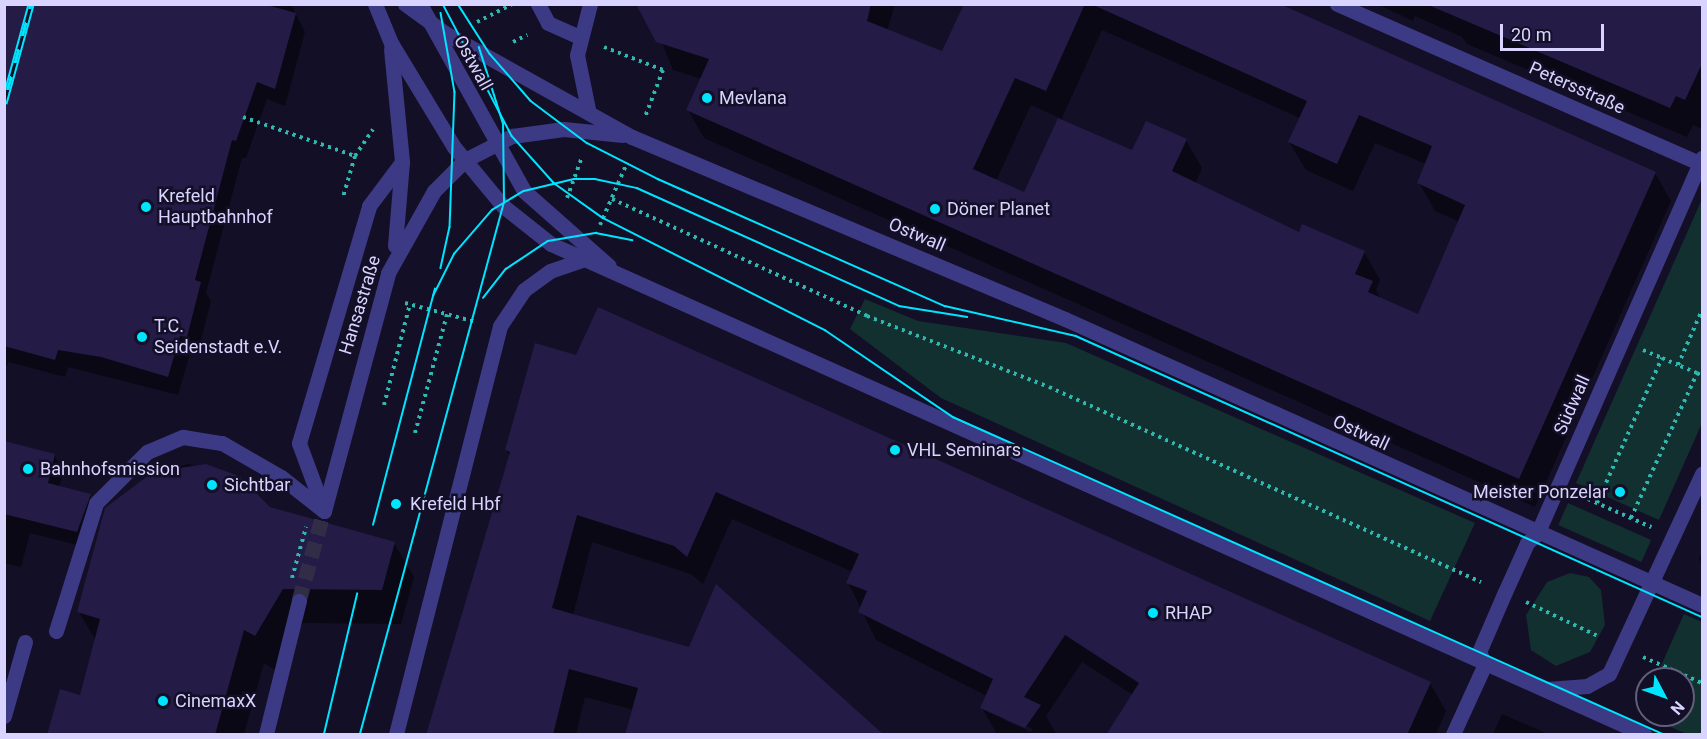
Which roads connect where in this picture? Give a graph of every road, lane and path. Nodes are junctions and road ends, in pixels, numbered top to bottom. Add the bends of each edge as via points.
1 (375, 4) edge
2 (405, 4) edge
3 (420, 4) edge
4 (538, 4) edge
5 (590, 4) edge
6 (1337, 4) edge
7 (428, 22) junction
8 (531, 33) dead end
9 (581, 38) junction
10 (391, 43) junction
11 (506, 46) dead end
12 (588, 109) junction
13 (243, 117) dead end
14 (378, 129) dead end
15 (591, 130) junction
16 (635, 138) junction
17 (496, 142) junction
18 (355, 156) junction
19 (465, 160) junction
20 (1702, 161) edge
21 (402, 162) junction
22 (342, 201) dead end
23 (557, 225) junction
24 (582, 260) junction
25 (388, 273) junction
26 (629, 279) junction
27 (403, 302) dead end
28 (410, 304) junction
29 (1702, 310) edge
30 (447, 314) junction
31 (477, 323) dead end
32 (1678, 365) junction
33 (1697, 373) junction
34 (1702, 376) edge
35 (384, 405) dead end
36 (415, 433) dead end
37 (1702, 474) edge
38 (1558, 486) junction
39 (1597, 503) junction
40 (324, 511) junction
41 (1631, 518) junction
42 (1537, 534) junction
43 (1674, 537) junction
44 (1653, 583) junction
45 (1505, 592) junction
46 (299, 601) tunnel mouth
47 (1702, 605) edge
48 (56, 631) dead end
49 (25, 642) dead end
50 (1624, 648) junction
51 (1485, 664) junction
52 (1702, 684) edge
53 (1541, 689) junction
54 (4, 716) edge
55 (266, 735) edge
56 (396, 735) edge
57 (1453, 735) edge
58 (1644, 735) edge

1 - 10 street
2 - 7 street
3 - 7 street
4 - 9 street via 548,23
5 - 9 street
6 - 20 street, Petersstraße
7 - 12 street, Ostwall
7 - 17 street, Ostwall
8 - 11 path
9 - 12 street via 578,75
9 - 16 path via 663,70
10 - 19 street, Ostwall
10 - 21 street
12 - 16 street, Ostwall
13 - 18 path
14 - 18 path via 368,129
15 - 16 street, Hansastraße
15 - 17 street, Hansastraße via 542,130
15 - 23 path
16 - 42 street, Ostwall via 1065,319
16 - 45 path via 612,199 867,316 1049,387
17 - 19 street, Hansastraße
17 - 23 street, Ostwall via 524,191
18 - 22 path
19 - 24 street, Ostwall via 529,229
19 - 25 street, Hansastraße via 422,207
20 - 38 street, Südwall
21 - 25 street via 400,208
21 - 40 street via 369,206 299,443
23 - 26 street, Ostwall
24 - 26 street, Ostwall
24 - 56 street via 550,271 524,290 500,326
25 - 40 street, Hansastraße
26 - 51 street, Ostwall
27 - 28 path
28 - 30 path
28 - 35 path
29 - 32 path
30 - 31 path
30 - 36 path
32 - 33 path
32 - 39 path via 1662,358
33 - 34 path
33 - 41 path
37 - 43 street
38 - 39 path
38 - 42 street, Südwall
39 - 41 path
40 - 48 street via 281,477 222,443 183,437 147,452 96,502
41 - 43 path
42 - 44 street, Ostwall
42 - 45 street, Südwall via 1527,543
43 - 44 street
44 - 47 street, Ostwall
44 - 50 street
45 - 50 path
45 - 51 street, Südwall via 1479,652
46 - 55 street
49 - 54 street
50 - 52 path
50 - 53 street via 1600,681 1565,691
51 - 53 street, Ostwall
51 - 57 street
53 - 58 street, Ostwall

